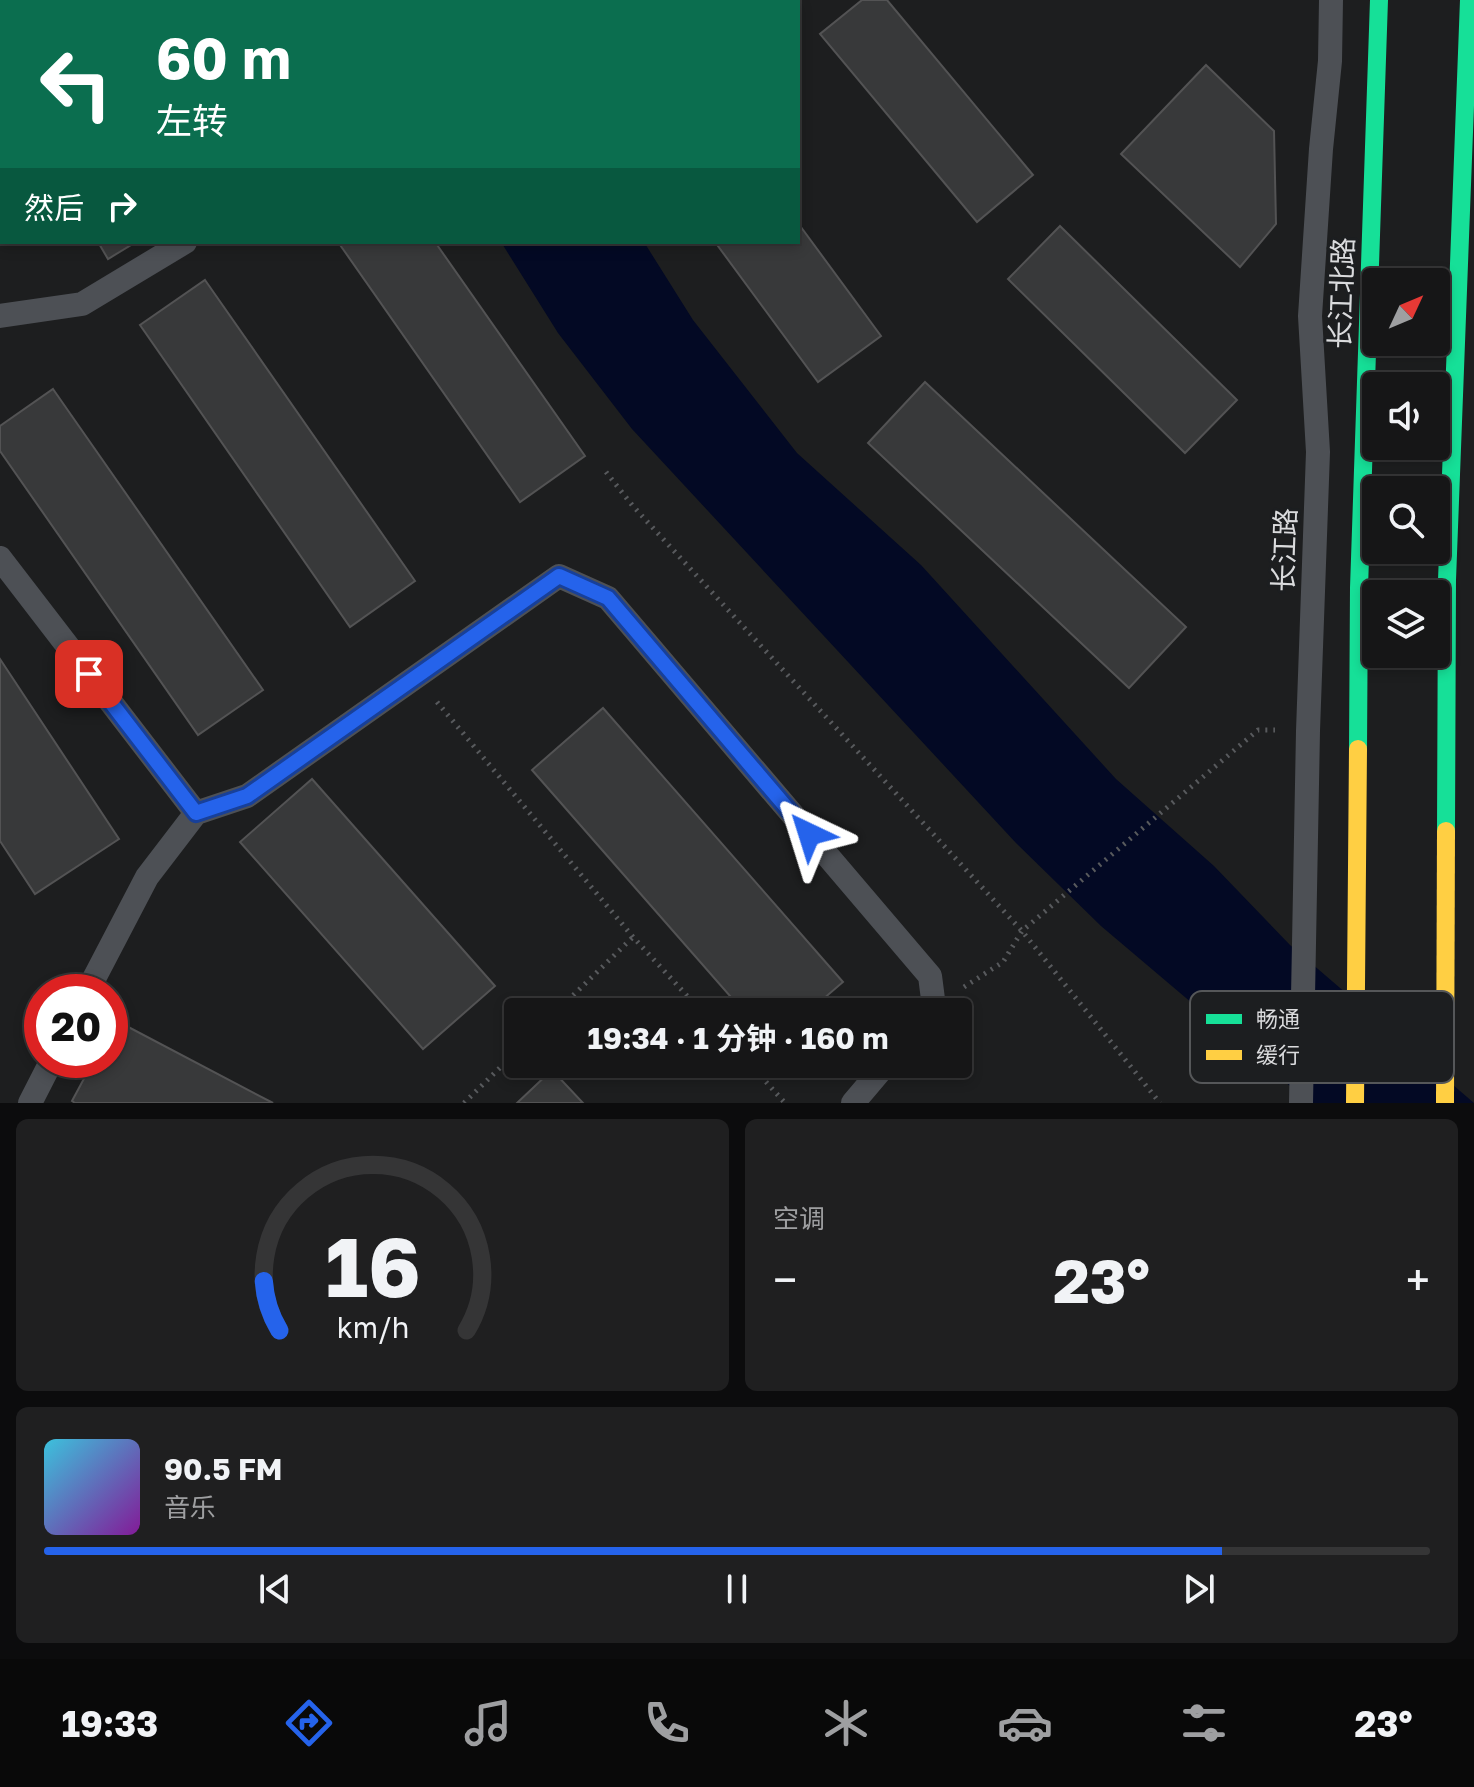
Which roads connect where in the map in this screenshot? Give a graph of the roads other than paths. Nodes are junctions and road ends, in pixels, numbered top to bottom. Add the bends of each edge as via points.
1 (1331, 0) edge
2 (1379, 0) edge
3 (1469, 0) edge
4 (1470, 73) edge
5 (182, 244) edge
6 (0, 316) edge
7 (0, 558) edge
8 (196, 813) junction
9 (96, 974) edge
10 (1303, 991) edge
11 (1356, 991) edge
12 (1445, 991) edge
13 (931, 998) edge
14 (43, 1078) edge
15 (874, 1078) edge
16 (1301, 1083) edge
17 (1355, 1083) edge
18 (1445, 1083) edge
19 (30, 1103) edge
20 (853, 1103) edge
21 (1301, 1103) edge
22 (1355, 1103) edge
23 (1445, 1103) edge

1 - 10 lane, 长江路 via 1310,316 1318,452
2 - 11 main road, 长江北路 via 1359,588
3 - 4 main road
4 - 12 main road via 1447,580
5 - 6 lane via 82,304
7 - 8 lane
8 - 9 lane via 147,877
8 - 13 lane via 247,796 559,576 608,598 930,976
14 - 19 lane
15 - 20 lane
16 - 21 lane, 长江路
17 - 22 main road, 长江北路
18 - 23 main road

